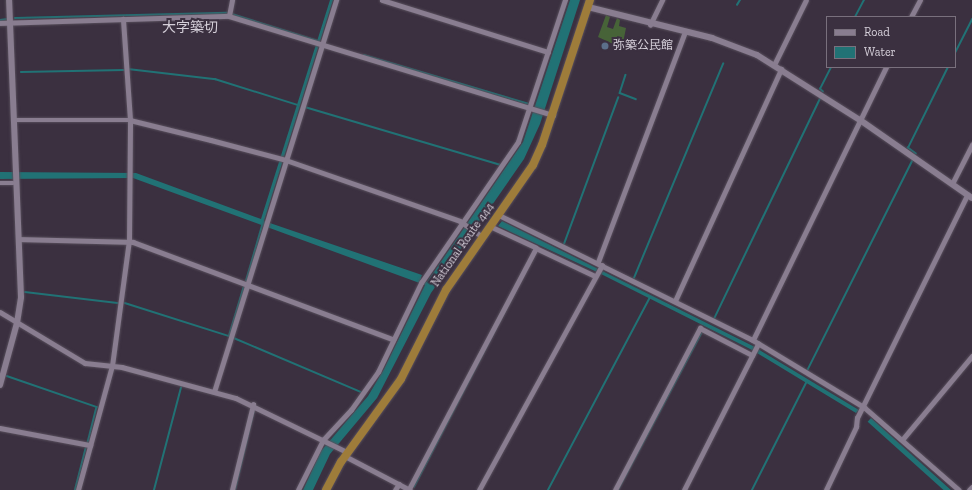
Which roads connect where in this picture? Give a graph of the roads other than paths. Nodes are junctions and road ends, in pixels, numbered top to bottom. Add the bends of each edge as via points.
1 (9, 0) edge
2 (232, 0) edge
3 (336, 0) edge
4 (382, 0) edge
5 (565, 0) edge
6 (662, 0) edge
7 (806, 0) edge
8 (920, 0) edge
9 (589, 4) edge
10 (229, 16) junction
11 (912, 16) edge
12 (123, 19) junction
13 (11, 22) junction
14 (0, 23) edge
15 (650, 24) junction
16 (685, 32) junction
17 (319, 44) junction
18 (548, 52) junction
19 (774, 65) junction
20 (886, 68) edge
21 (782, 69) junction
22 (532, 108) junction
23 (549, 114) junction
24 (14, 120) junction
25 (130, 120) junction
26 (860, 120) junction
27 (972, 144) edge
28 (283, 160) junction
29 (15, 181) junction
30 (0, 183) edge
31 (952, 184) junction
32 (969, 197) edge
33 (498, 216) junction
34 (464, 224) junction
35 (492, 226) junction
36 (480, 235) junction
37 (19, 240) junction
38 (130, 241) junction
39 (536, 248) junction
40 (600, 264) junction
41 (596, 275) junction
42 (247, 284) junction
43 (675, 301) junction
44 (0, 312) edge
45 (17, 323) junction
46 (393, 339) junction
47 (752, 340) junction
48 (758, 345) junction
49 (753, 354) junction
50 (972, 356) edge
51 (112, 366) junction
52 (0, 385) edge
53 (214, 392) junction
54 (253, 405) junction
55 (864, 407) junction
56 (0, 428) edge
57 (902, 440) junction
58 (323, 441) junction
59 (90, 445) junction
60 (344, 452) junction
61 (399, 484) junction
62 (972, 487) edge
63 (78, 490) edge
64 (232, 490) edge
65 (298, 490) edge
66 (326, 490) edge
67 (395, 490) edge
68 (410, 490) edge
69 (479, 490) edge
70 (615, 490) edge
71 (684, 490) edge
72 (826, 490) edge
73 (959, 490) edge
74 (969, 490) edge

1 - 13 street
2 - 10 street
3 - 17 street
4 - 18 street
5 - 18 street
6 - 15 street
7 - 19 street
8 - 11 street
9 - 15 street
9 - 23 highway, National Route 444
10 - 12 street
10 - 17 street
12 - 13 street
12 - 25 street
13 - 14 street
13 - 24 street
15 - 16 street
16 - 19 street via 737,46
16 - 40 street
17 - 22 street
17 - 28 street
18 - 22 street
19 - 21 street
20 - 26 street
21 - 26 street
21 - 43 street
22 - 23 street
22 - 34 street via 510,154
23 - 33 highway, National Route 444 via 533,165
24 - 25 street
24 - 29 street via 17,171
25 - 28 street
25 - 38 street
26 - 31 street
26 - 47 street
27 - 31 street
28 - 34 street
28 - 42 street
29 - 30 street
29 - 37 street
31 - 32 street
32 - 55 street
33 - 35 highway, National Route 444
33 - 40 street
34 - 36 street
34 - 46 street via 423,281
35 - 36 highway, National Route 444
35 - 39 street
36 - 60 highway, National Route 444 via 446,290 387,402
37 - 38 street
37 - 45 street via 20,297
38 - 42 street
38 - 51 street
39 - 41 street
39 - 68 street
40 - 41 street
40 - 43 street
41 - 69 street
42 - 46 street
42 - 53 street
43 - 47 street
44 - 45 street
45 - 51 street via 85,362
45 - 52 street
46 - 58 street via 363,395
47 - 48 street
48 - 49 street
48 - 55 street
49 - 70 street via 700,328
49 - 71 street
50 - 57 street
51 - 53 street
51 - 59 street
53 - 54 street
54 - 58 street
54 - 64 street
55 - 57 street
55 - 72 street
56 - 59 street
57 - 73 street
58 - 60 street
58 - 65 street
59 - 63 street
60 - 61 street
60 - 66 highway, National Route 444
61 - 67 street
61 - 68 street
62 - 74 street

